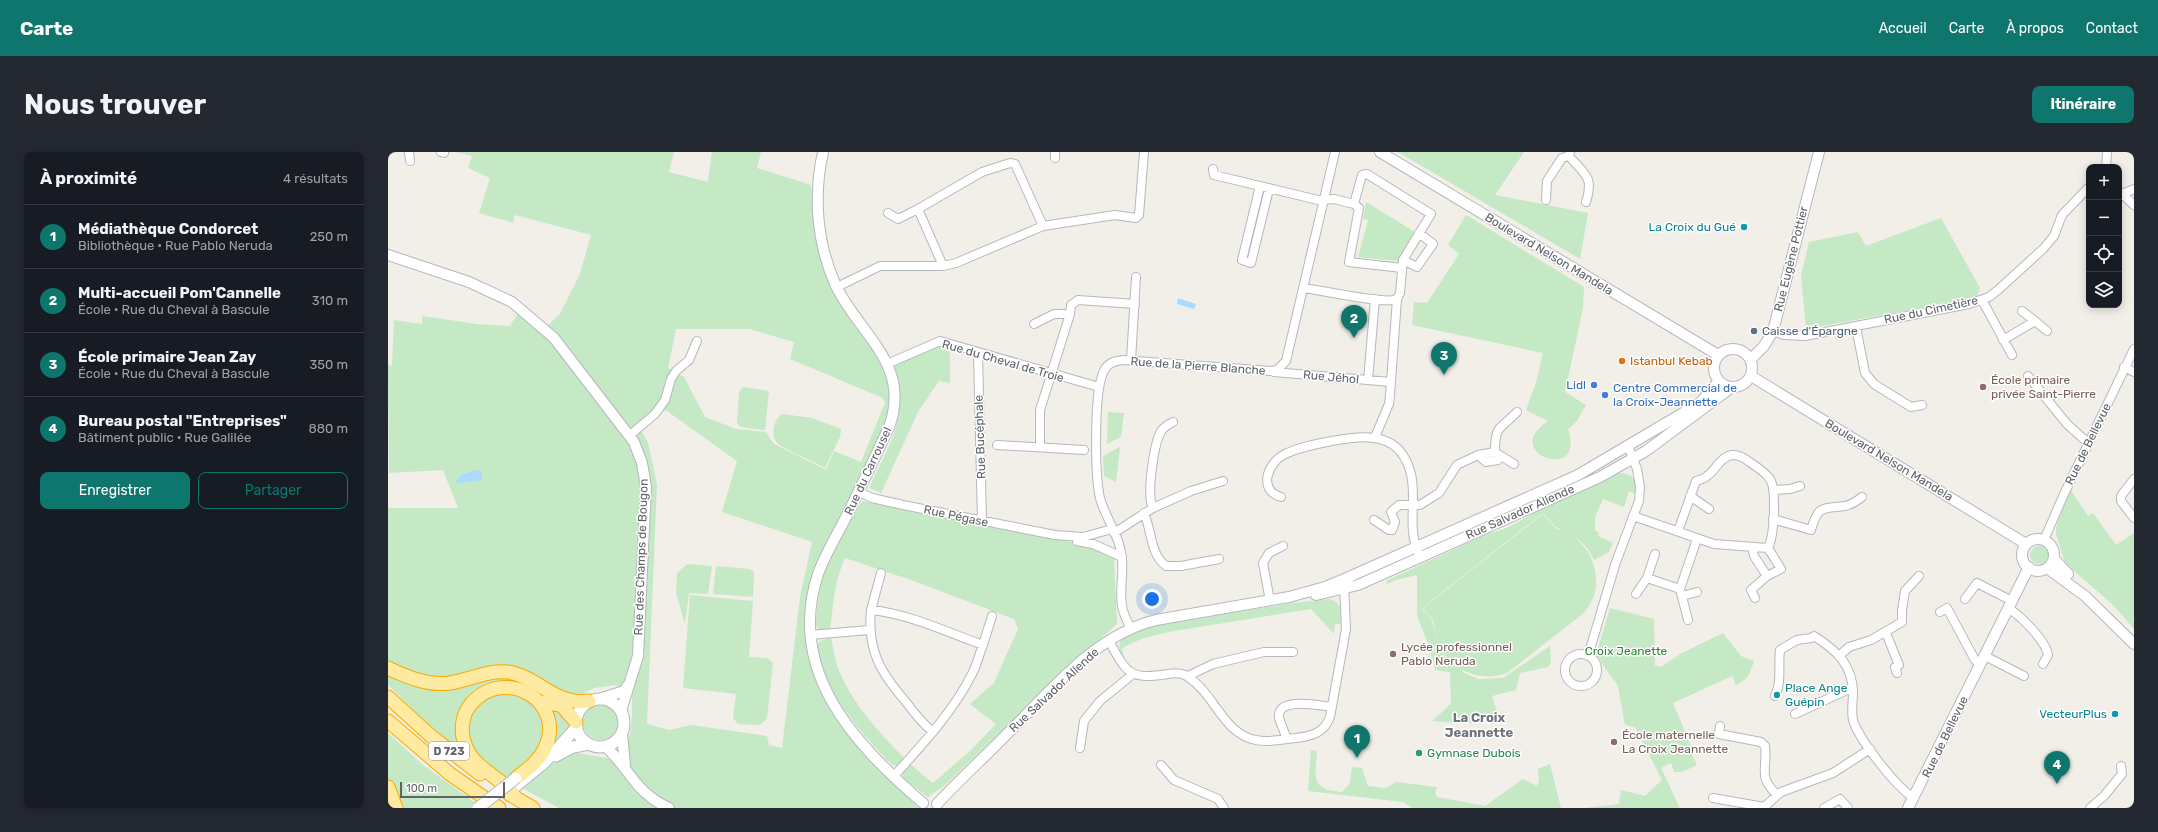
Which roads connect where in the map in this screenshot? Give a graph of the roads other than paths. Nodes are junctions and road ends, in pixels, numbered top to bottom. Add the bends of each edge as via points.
1 (409, 152) edge
2 (823, 152) edge
3 (1144, 152) edge
4 (1336, 152) edge
5 (1380, 152) edge
6 (1819, 152) edge
7 (2107, 152) edge
8 (1570, 154) edge
9 (410, 161) dead end
10 (2106, 164) edge
11 (1213, 169) dead end
12 (1260, 186) junction
13 (1269, 189) junction
14 (2134, 189) edge
15 (2086, 191) edge
16 (2122, 192) edge
17 (2122, 195) edge
18 (1324, 200) junction
19 (1546, 200) dead end
20 (1586, 202) dead end
21 (1354, 204) junction
22 (2134, 206) edge
23 (918, 209) junction
24 (888, 213) dead end
25 (1044, 226) junction
26 (1419, 233) junction
27 (388, 255) edge
28 (1403, 264) junction
29 (942, 266) junction
30 (1136, 277) dead end
31 (837, 287) junction
32 (1304, 288) junction
33 (1375, 299) junction
34 (1397, 299) junction
35 (1982, 300) junction
36 (1135, 304) junction
37 (2022, 310) dead end
38 (1070, 314) junction
39 (2035, 321) junction
40 (1034, 324) dead end
41 (1856, 327) junction
42 (1772, 331) junction
43 (2047, 331) dead end
44 (2003, 340) junction
45 (697, 341) dead end
46 (2134, 349) edge
47 (978, 353) junction
48 (1718, 355) junction
49 (2012, 355) dead end
50 (1750, 359) junction
51 (1131, 360) junction
52 (887, 364) junction
53 (2124, 367) junction
54 (1271, 371) junction
55 (2134, 372) edge
56 (1051, 374) junction
57 (1751, 376) junction
58 (2028, 376) dead end
59 (1368, 380) junction
60 (1719, 381) junction
61 (1391, 382) junction
62 (1099, 387) junction
63 (1732, 387) junction
64 (1922, 405) dead end
65 (1517, 412) dead end
66 (1173, 422) dead end
67 (630, 435) junction
68 (1375, 437) junction
69 (2088, 443) junction
70 (997, 445) dead end
71 (1628, 446) junction
72 (1040, 447) junction
73 (1084, 450) dead end
74 (1498, 454) junction
75 (1632, 459) junction
76 (1514, 464) dead end
77 (2134, 479) edge
78 (1223, 481) dead end
79 (1800, 486) dead end
80 (1774, 490) junction
81 (859, 492) junction
82 (1690, 496) junction
83 (1281, 497) dead end
84 (1859, 499) dead end
85 (1411, 505) junction
86 (1153, 508) junction
87 (1709, 509) dead end
88 (1144, 513) junction
89 (1633, 516) junction
90 (2134, 518) edge
91 (1374, 520) dead end
92 (1773, 520) junction
93 (982, 521) junction
94 (1113, 531) junction
95 (1678, 531) junction
96 (1055, 535) junction
97 (1697, 539) junction
98 (2044, 540) junction
99 (2026, 544) junction
100 (1283, 546) dead end
101 (1752, 547) junction
102 (1416, 548) junction
103 (1768, 548) junction
104 (1655, 554) dead end
105 (1122, 557) junction
106 (1420, 558) junction
107 (1219, 559) dead end
108 (2051, 564) junction
109 (2029, 568) junction
110 (880, 573) dead end
111 (1767, 576) junction
112 (1919, 576) dead end
113 (1647, 578) junction
114 (1344, 584) junction
115 (1681, 592) junction
116 (1697, 592) dead end
117 (1636, 594) dead end
118 (1755, 598) dead end
119 (1965, 599) dead end
120 (1270, 601) junction
121 (2010, 604) junction
122 (871, 610) junction
123 (1940, 612) dead end
124 (992, 616) dead end
125 (1688, 620) dead end
126 (1131, 629) junction
127 (869, 630) junction
128 (1886, 633) junction
129 (810, 635) junction
130 (2134, 635) edge
131 (1109, 641) junction
132 (2134, 644) edge
133 (983, 645) junction
134 (1294, 652) dead end
135 (1588, 656) junction
136 (1840, 656) junction
137 (1983, 660) junction
138 (2043, 664) dead end
139 (388, 668) edge
140 (1897, 673) dead end
141 (1133, 674) junction
142 (1188, 676) junction
143 (2024, 676) dead end
144 (632, 681) junction
145 (1853, 689) junction
146 (1775, 696) dead end
147 (388, 697) edge
148 (596, 700) junction
149 (539, 702) junction
150 (1332, 707) junction
151 (621, 711) junction
152 (1795, 714) dead end
153 (388, 721) edge
154 (576, 724) junction
155 (1720, 726) dead end
156 (933, 732) junction
157 (622, 734) junction
158 (1286, 738) junction
159 (589, 744) junction
160 (605, 746) junction
161 (1080, 748) dead end
162 (1870, 749) junction
163 (545, 762) junction
164 (1162, 765) dead end
165 (2121, 766) dead end
166 (894, 777) junction
167 (632, 779) junction
168 (519, 783) junction
169 (388, 787) edge
170 (1776, 795) junction
171 (1713, 798) dead end
172 (1914, 798) junction
173 (921, 806) edge
174 (938, 806) edge
175 (1763, 807) edge
176 (396, 808) edge
177 (478, 808) edge
178 (487, 808) edge
179 (499, 808) edge
180 (533, 808) edge
181 (669, 808) edge
182 (1224, 808) edge
183 (1824, 808) edge
184 (1848, 808) edge
185 (1908, 808) edge
186 (2090, 808) edge

1 - 9 street
2 - 31 street, Rue du Carrousel via 818,184 818,216 825,254
3 - 25 street via 1139,215 1136,218 1114,215
4 - 18 street, Rue de la Pierre Blanche
5 - 48 street, Boulevard Nelson Mandela
6 - 42 street, Rue Eugène Pottier
7 - 10 street
8 - 19 street via 1562,158 1547,181
8 - 20 street via 1590,180
11 - 12 street via 1214,175
12 - 13 street
12 - 13 street via 1242,260 1251,263
13 - 18 street
14 - 16 street
15 - 35 street, Rue du Cimetière via 2062,215 2054,236 2043,249 1998,290
17 - 22 street
18 - 21 street via 1334,199
18 - 32 street, Rue de la Pierre Blanche
21 - 26 street via 1362,175 1366,174 1431,214
21 - 28 street via 1359,208 1359,216 1349,262
23 - 24 street via 898,219
23 - 25 street via 982,172 1010,163 1017,167
23 - 29 street
25 - 29 street via 995,248
26 - 28 street
26 - 28 street via 1433,244 1417,267
27 - 67 street, Rue des Champs de Bougon via 469,282 512,302 554,338
28 - 34 street
29 - 31 street via 880,266
30 - 36 street
31 - 52 street, Rue du Carrousel via 850,310 878,346
32 - 33 street
32 - 54 street, Rue de la Pierre Blanche via 1286,361 1277,370
33 - 34 street
33 - 59 street
34 - 61 street
35 - 41 street, Rue du Cimetière
35 - 44 street
36 - 38 street via 1078,300 1071,305
36 - 51 street
37 - 39 street
38 - 40 street via 1054,314
38 - 56 street
39 - 43 street
39 - 44 street
41 - 42 street, Rue du Cimetière via 1795,336
41 - 64 street via 1865,373 1874,384 1910,407
42 - 50 street, Rue Eugène Pottier via 1764,346
44 - 49 street
45 - 67 street via 689,360 671,379 665,400 655,414
46 - 53 street, Rue de Bellevue
47 - 52 street, Rue du Cheval de Troie via 940,341
47 - 56 street, Rue du Cheval de Troie
47 - 93 street, Rue Bucéphale
48 - 50 street via 1735,348 1744,352
48 - 60 street via 1714,368
50 - 57 street via 1753,367
51 - 54 street, Rue de la Pierre Blanche
51 - 62 street, Rue de la Pierre Blanche via 1109,364 1104,370
52 - 81 street, Rue du Carrousel via 895,395 894,415
53 - 55 street
53 - 69 street, Rue de Bellevue
54 - 59 street, Rue Jéhol
56 - 62 street, Rue du Cheval de Troie
56 - 72 street via 1040,410
57 - 63 street via 1742,385
57 - 99 street, Boulevard Nelson Mandela
58 - 69 street via 2068,424
59 - 61 street, Rue Jéhol
60 - 63 street
60 - 71 street, Rue Salvador Allende via 1700,403
61 - 68 street via 1389,404
62 - 94 street, Rue de la Pierre Blanche via 1097,475 1102,505
63 - 75 street, Rue Salvador Allende
65 - 74 street via 1497,430 1495,435
66 - 86 street via 1162,430 1156,443 1150,491
67 - 144 street, Rue des Champs de Bougon via 640,456 646,487 638,656
68 - 83 street via 1354,437 1310,445 1279,458 1267,475 1267,485 1270,491
68 - 85 street via 1396,448 1407,464 1411,475
69 - 98 street, Rue de Bellevue
70 - 72 street
71 - 75 street
71 - 102 street, Rue Salvador Allende via 1578,475
72 - 73 street
74 - 76 street
74 - 85 street via 1478,456 1457,465 1439,493 1420,505
75 - 89 street via 1640,487
75 - 106 street, Rue Salvador Allende via 1600,477
77 - 90 street via 2120,496
78 - 86 street, Rue Pégase via 1191,491
79 - 80 street
80 - 82 street via 1768,476 1734,454 1721,461 1707,477 1696,481
80 - 92 street
81 - 93 street, Rue Pégase via 872,498
81 - 129 street, Rue du Carrousel via 819,573 812,599
82 - 87 street
82 - 95 street
84 - 92 street via 1846,506 1824,507 1815,515 1811,530
85 - 91 street via 1399,505 1391,512 1395,522 1392,530
85 - 102 street
86 - 88 street, Rue Pégase
88 - 94 street, Rue Pégase
88 - 107 street via 1156,554 1166,566
89 - 95 street
89 - 135 street via 1616,562
92 - 103 street
93 - 96 street, Rue Pégase
94 - 96 street, Rue Pégase via 1083,537
94 - 105 street, Rue de la Pierre Blanche via 1119,541
95 - 97 street
96 - 105 street, Rue Pégase via 1093,544
97 - 101 street via 1714,544
97 - 115 street
98 - 99 street via 2036,539
98 - 108 street via 2054,550
99 - 109 street via 2023,559
100 - 120 street via 1269,553 1263,563
101 - 103 street
101 - 111 street via 1754,556
102 - 106 street
102 - 114 street, Rue Salvador Allende
103 - 111 street via 1781,568
104 - 113 street
105 - 126 street, Rue de la Pierre Blanche via 1122,606
106 - 114 street, Rue Salvador Allende
108 - 109 street via 2037,570
108 - 130 street via 2058,566
108 - 132 street
109 - 121 street, Rue de Bellevue
110 - 122 street
111 - 118 street via 1751,590
112 - 128 street via 1905,591 1902,622
113 - 115 street
113 - 117 street
114 - 120 street, Rue Salvador Allende
114 - 150 street via 1346,629
115 - 116 street
115 - 125 street
119 - 121 street via 1977,583
120 - 126 street, Rue Salvador Allende via 1156,620
121 - 137 street, Rue de Bellevue
121 - 138 street via 2047,647 2048,655
122 - 127 street
122 - 133 street via 926,624
123 - 137 street via 1947,608 1975,660
124 - 133 street
126 - 131 street, Rue Salvador Allende
127 - 129 street
127 - 156 street via 873,650 886,679
128 - 136 street via 1849,647
128 - 140 street via 1899,665 1894,667
129 - 166 street, Rue du Carrousel via 816,667 830,700 852,732
131 - 141 street via 1124,667
131 - 174 street, Rue Salvador Allende via 1064,678
133 - 156 street via 973,673
134 - 142 street via 1264,652 1212,664
135 - 135 street via 1576,655 1566,664 1566,677 1576,686 1588,685 1597,675 1596,665
136 - 145 street via 1848,666
136 - 146 street via 1814,636 1797,640 1780,650 1780,686
137 - 143 street
137 - 172 street, Rue de Bellevue
139 - 148 highway via 403,675 434,683 450,683 486,674 507,672 533,680 559,696 574,701
141 - 142 street via 1146,677 1172,673
141 - 161 street via 1100,701 1084,721
142 - 158 street via 1241,734 1261,741
144 - 148 street via 624,690
144 - 151 street, Rue des Champs de Bougon
145 - 152 street
145 - 162 street via 1853,721
147 - 168 highway, D 723 via 452,754
148 - 151 main road via 615,704
148 - 154 main road via 581,708
149 - 154 highway via 561,705
149 - 168 highway via 548,719 550,734 544,750
149 - 168 highway via 520,689 508,686 494,688 469,706 464,718 464,741 469,753 482,769 512,791
150 - 158 street via 1328,724 1317,733
150 - 158 street via 1295,703 1285,707 1279,718
151 - 157 main road via 624,725
153 - 179 highway, D 723 via 450,774
154 - 159 main road via 581,737
154 - 163 main road
155 - 170 street via 1718,734 1761,742 1765,746 1764,777 1766,784
156 - 166 street
157 - 160 main road via 615,742
157 - 167 street via 624,763
159 - 160 main road
159 - 163 main road via 573,747
160 - 167 street via 616,756
162 - 170 street via 1832,773
162 - 172 street via 1902,790
163 - 168 main road
164 - 182 street via 1174,780 1218,799
165 - 186 street via 2122,774
166 - 173 street, Rue du Carrousel
167 - 181 street via 651,798
168 - 177 main road, bridge
168 - 178 main road
168 - 180 highway, D 723
169 - 176 highway
170 - 175 street
171 - 175 street
172 - 185 street, Rue de Bellevue
173 - 174 street via 929,801
183 - 184 street via 1840,799

